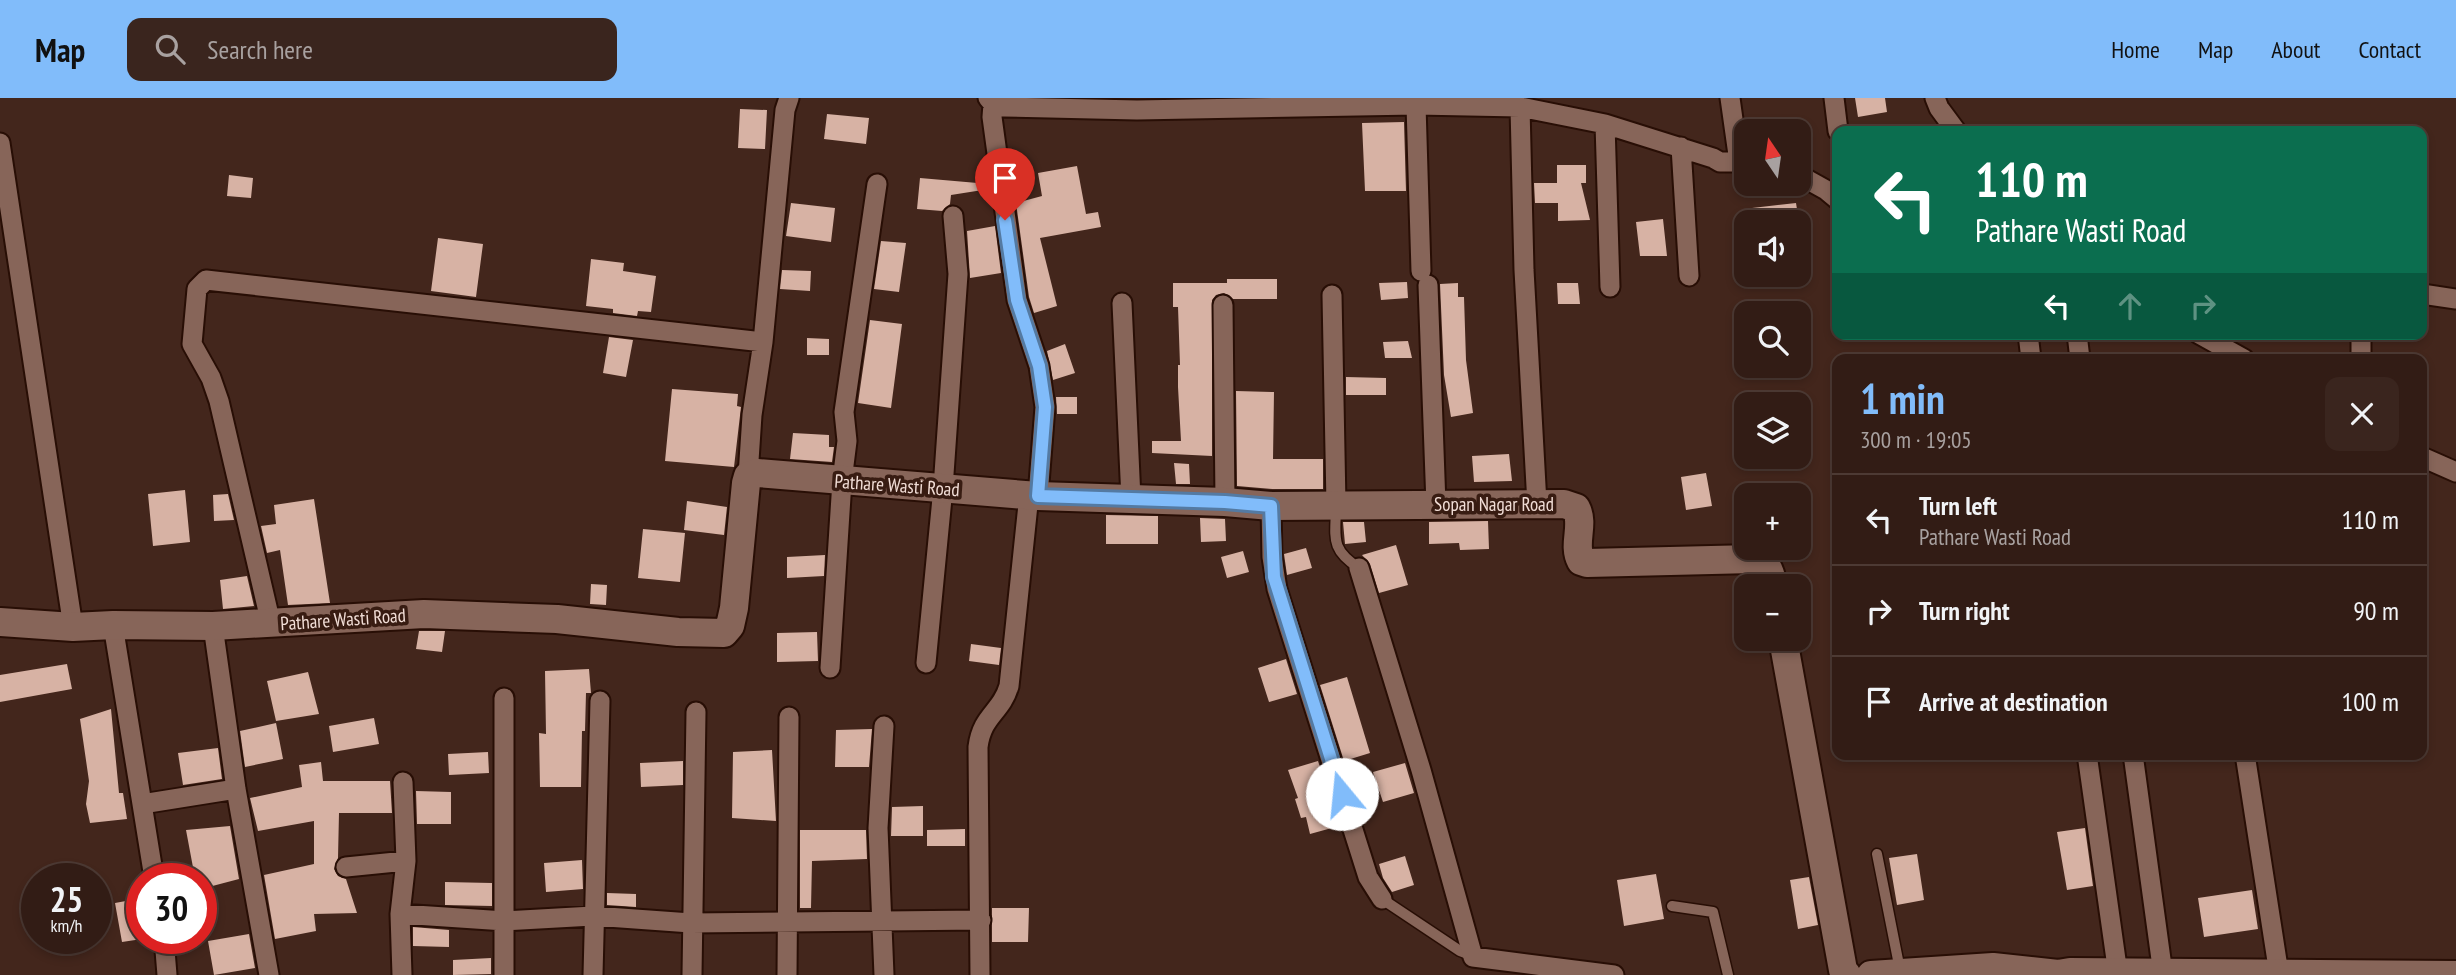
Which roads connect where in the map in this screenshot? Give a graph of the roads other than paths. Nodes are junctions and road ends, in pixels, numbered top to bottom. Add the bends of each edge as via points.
1 (789, 98) edge
2 (1730, 98) edge
3 (1834, 98) edge
4 (1935, 98) edge
5 (990, 101) edge
6 (1416, 105) junction
7 (1520, 107) junction
8 (1734, 119) edge
9 (1605, 124) junction
10 (1837, 126) edge
11 (1952, 126) edge
12 (0, 143) edge
13 (1681, 147) junction
14 (1734, 162) edge
15 (1811, 181) edge
16 (877, 184) dead end
17 (1832, 195) edge
18 (953, 216) dead end
19 (1689, 276) dead end
20 (1610, 287) dead end
21 (1332, 295) dead end
22 (2427, 295) edge
23 (2456, 299) edge
24 (1122, 303) dead end
25 (1223, 305) dead end
26 (2210, 340) edge
27 (764, 342) junction
28 (2235, 354) edge
29 (2427, 459) edge
30 (2456, 472) edge
31 (748, 476) junction
32 (842, 481) junction
33 (943, 488) junction
34 (1034, 495) junction
35 (1132, 499) junction
36 (1225, 502) junction
37 (1537, 504) junction
38 (1336, 505) junction
39 (1436, 505) junction
40 (1271, 506) junction
41 (1359, 568) joint
42 (1771, 574) edge
43 (0, 622) edge
44 (271, 624) junction
45 (113, 625) junction
46 (213, 626) junction
47 (74, 627) junction
48 (1785, 651) edge
49 (926, 663) dead end
50 (830, 668) dead end
51 (504, 698) dead end
52 (600, 701) dead end
53 (696, 712) dead end
54 (789, 717) dead end
55 (884, 726) dead end
56 (2088, 760) edge
57 (2134, 760) edge
58 (2246, 760) edge
59 (403, 782) dead end
60 (236, 789) junction
61 (142, 804) junction
62 (1877, 854) dead end
63 (406, 861) junction
64 (152, 863) edge
65 (346, 867) dead end
66 (1382, 899) joint
67 (1672, 906) dead end
68 (400, 914) junction
69 (593, 916) junction
70 (884, 920) junction
71 (981, 920) junction
72 (505, 921) junction
73 (787, 922) junction
74 (691, 923) junction
75 (165, 954) edge
76 (1474, 957) junction
77 (1900, 972) junction
78 (2118, 974) edge
79 (2162, 974) edge
80 (2278, 974) edge
81 (167, 975) edge
82 (269, 975) edge
83 (401, 975) edge
84 (504, 975) edge
85 (593, 975) edge
86 (692, 975) edge
87 (787, 975) edge
88 (884, 975) edge
89 (980, 975) edge
90 (1614, 975) edge
91 (1728, 975) edge
92 (1846, 975) edge
93 (1871, 975) edge
94 (2058, 975) edge
95 (2456, 975) edge

1 - 27 street
2 - 8 street
3 - 10 street
4 - 11 street
5 - 6 street via 1004,107 1137,110
5 - 34 street via 1017,300 1039,366 1045,407
6 - 7 street
6 - 39 street
7 - 9 street
7 - 37 street
9 - 13 street
9 - 20 street
12 - 47 street
13 - 14 street via 1720,162
13 - 19 street
15 - 17 street
16 - 32 street via 844,412 847,441
18 - 33 street via 958,274
21 - 38 street
22 - 23 street
24 - 35 street
25 - 36 street
26 - 28 street
27 - 31 street
27 - 44 street via 206,280 197,289 192,344 219,401
29 - 30 street
31 - 32 street, Pathare Wasti Road
31 - 44 street, Pathare Wasti Road via 734,608 724,633 424,614
32 - 33 street, Pathare Wasti Road
32 - 50 street
33 - 34 street, Pathare Wasti Road
33 - 49 street
34 - 35 street, Pathare Wasti Road
34 - 71 street via 1009,686 980,733
35 - 36 street, Pathare Wasti Road
36 - 40 street, Pathare Wasti Road
37 - 39 street, Sopan Nagar Road
37 - 42 street, Sopan Nagar Road via 1576,508 1581,517 1577,554 1587,563 1753,559 1764,562
38 - 39 street, Sopan Nagar Road
38 - 40 street, Sopan Nagar Road
38 - 41 lane via 1335,546 1344,559
40 - 66 street via 1277,589 1368,877
41 - 76 street
43 - 47 street, Pathare Wasti Road
44 - 46 street, Pathare Wasti Road
45 - 46 street, Pathare Wasti Road
45 - 47 street, Pathare Wasti Road
45 - 61 street
46 - 60 street
48 - 92 street
51 - 72 street
52 - 69 street
53 - 74 street
54 - 73 street
55 - 70 street via 878,828
56 - 78 street
57 - 79 street
58 - 80 street
59 - 63 street
60 - 61 street
60 - 82 street
61 - 64 street
62 - 77 lane
63 - 65 street
63 - 68 street
66 - 76 lane
67 - 91 lane via 1713,912
68 - 72 street
68 - 83 street
69 - 72 street
69 - 74 street
69 - 85 street
70 - 71 street
70 - 73 street
70 - 88 street
71 - 89 street
72 - 84 street
73 - 74 street
73 - 87 street
74 - 86 street
75 - 81 street
76 - 90 street
77 - 93 street
77 - 94 street via 1993,967
78 - 79 street
78 - 94 street
79 - 80 street
80 - 95 street

